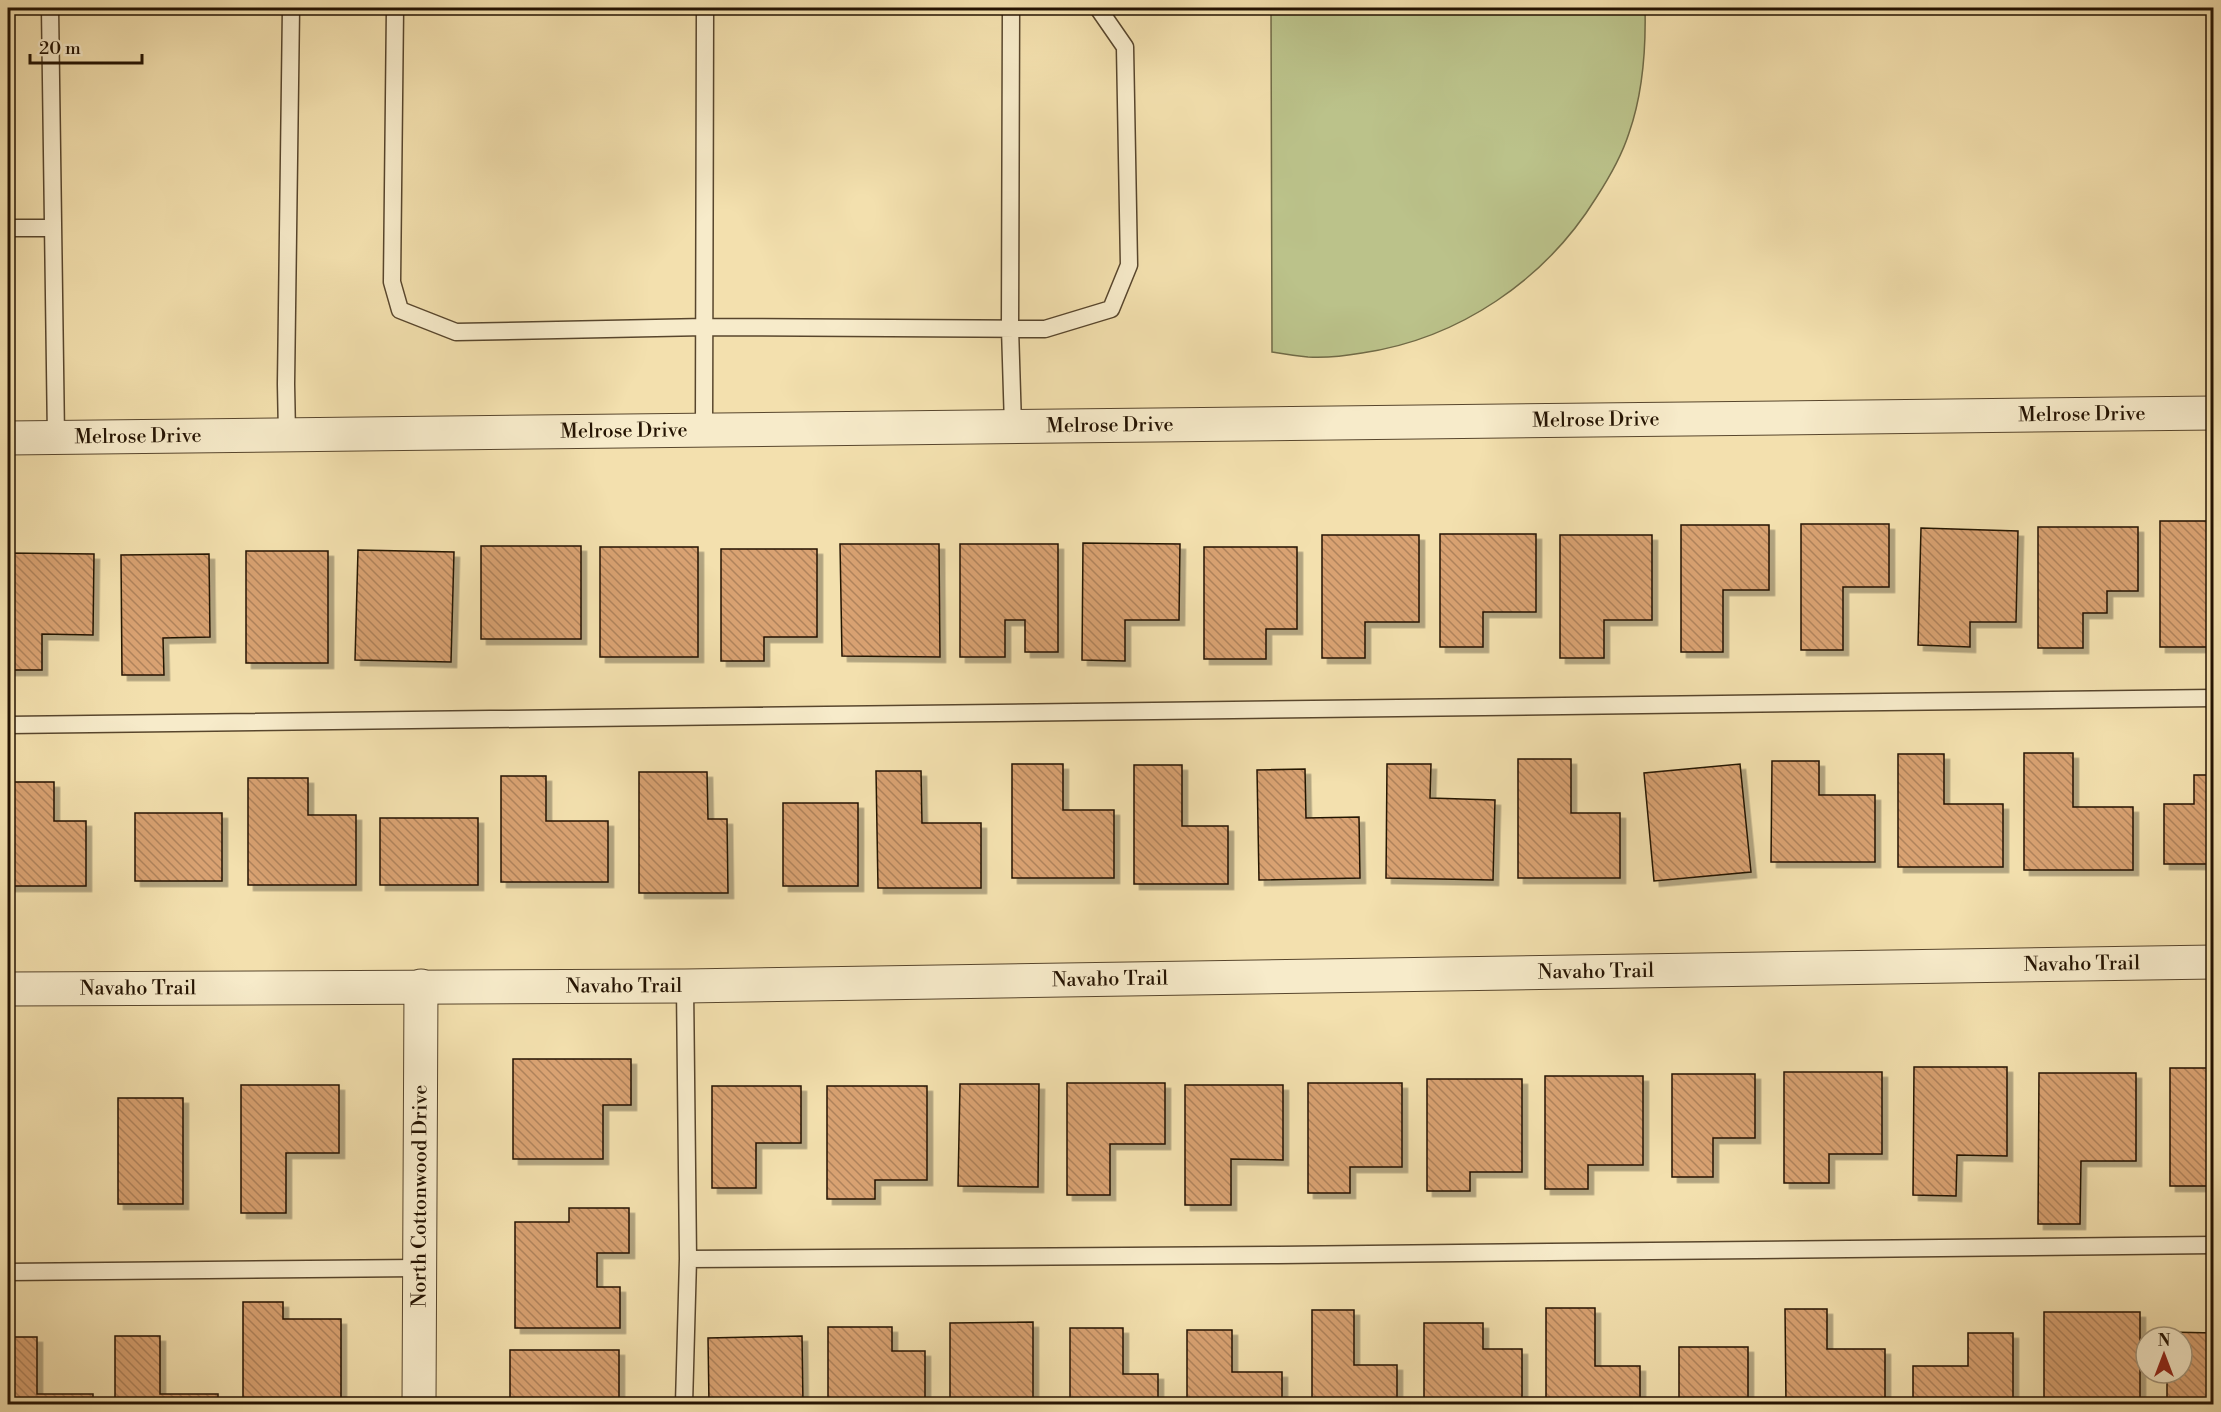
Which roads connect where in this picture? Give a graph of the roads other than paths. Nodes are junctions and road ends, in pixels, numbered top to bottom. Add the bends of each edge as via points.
1 (50, 8) edge
2 (291, 8) edge
3 (395, 8) edge
4 (705, 8) edge
5 (1011, 8) edge
6 (1098, 8) edge
7 (8, 228) edge
8 (53, 228) junction
9 (705, 327) junction
10 (1010, 328) junction
11 (2214, 413) edge
12 (1013, 426) junction
13 (704, 430) junction
14 (287, 435) junction
15 (8, 438) edge
16 (56, 438) junction
17 (2214, 698) edge
18 (8, 725) edge
19 (2214, 962) edge
20 (421, 986) junction
21 (685, 986) junction
22 (8, 989) edge
23 (2214, 1245) edge
24 (688, 1259) junction
25 (418, 1268) junction
26 (8, 1272) edge
27 (418, 1404) edge
28 (684, 1404) edge

1 - 8 lane
2 - 14 lane
3 - 9 lane via 392,282 400,310 456,332
4 - 9 lane
5 - 10 lane
6 - 10 lane via 1125,47 1129,265 1111,309 1045,329
7 - 8 lane
8 - 16 lane
9 - 10 lane
9 - 13 lane
10 - 12 lane
11 - 12 street, Melrose Drive
12 - 13 street, Melrose Drive
13 - 14 street, Melrose Drive
14 - 16 street, Melrose Drive
15 - 16 street, Melrose Drive
17 - 18 lane
19 - 21 street, Navaho Trail
20 - 21 street, Navaho Trail
20 - 22 street, Navaho Trail
20 - 25 street, North Cottonwood Drive
21 - 24 lane
23 - 24 lane
24 - 28 lane
25 - 26 lane
25 - 27 street, North Cottonwood Drive

